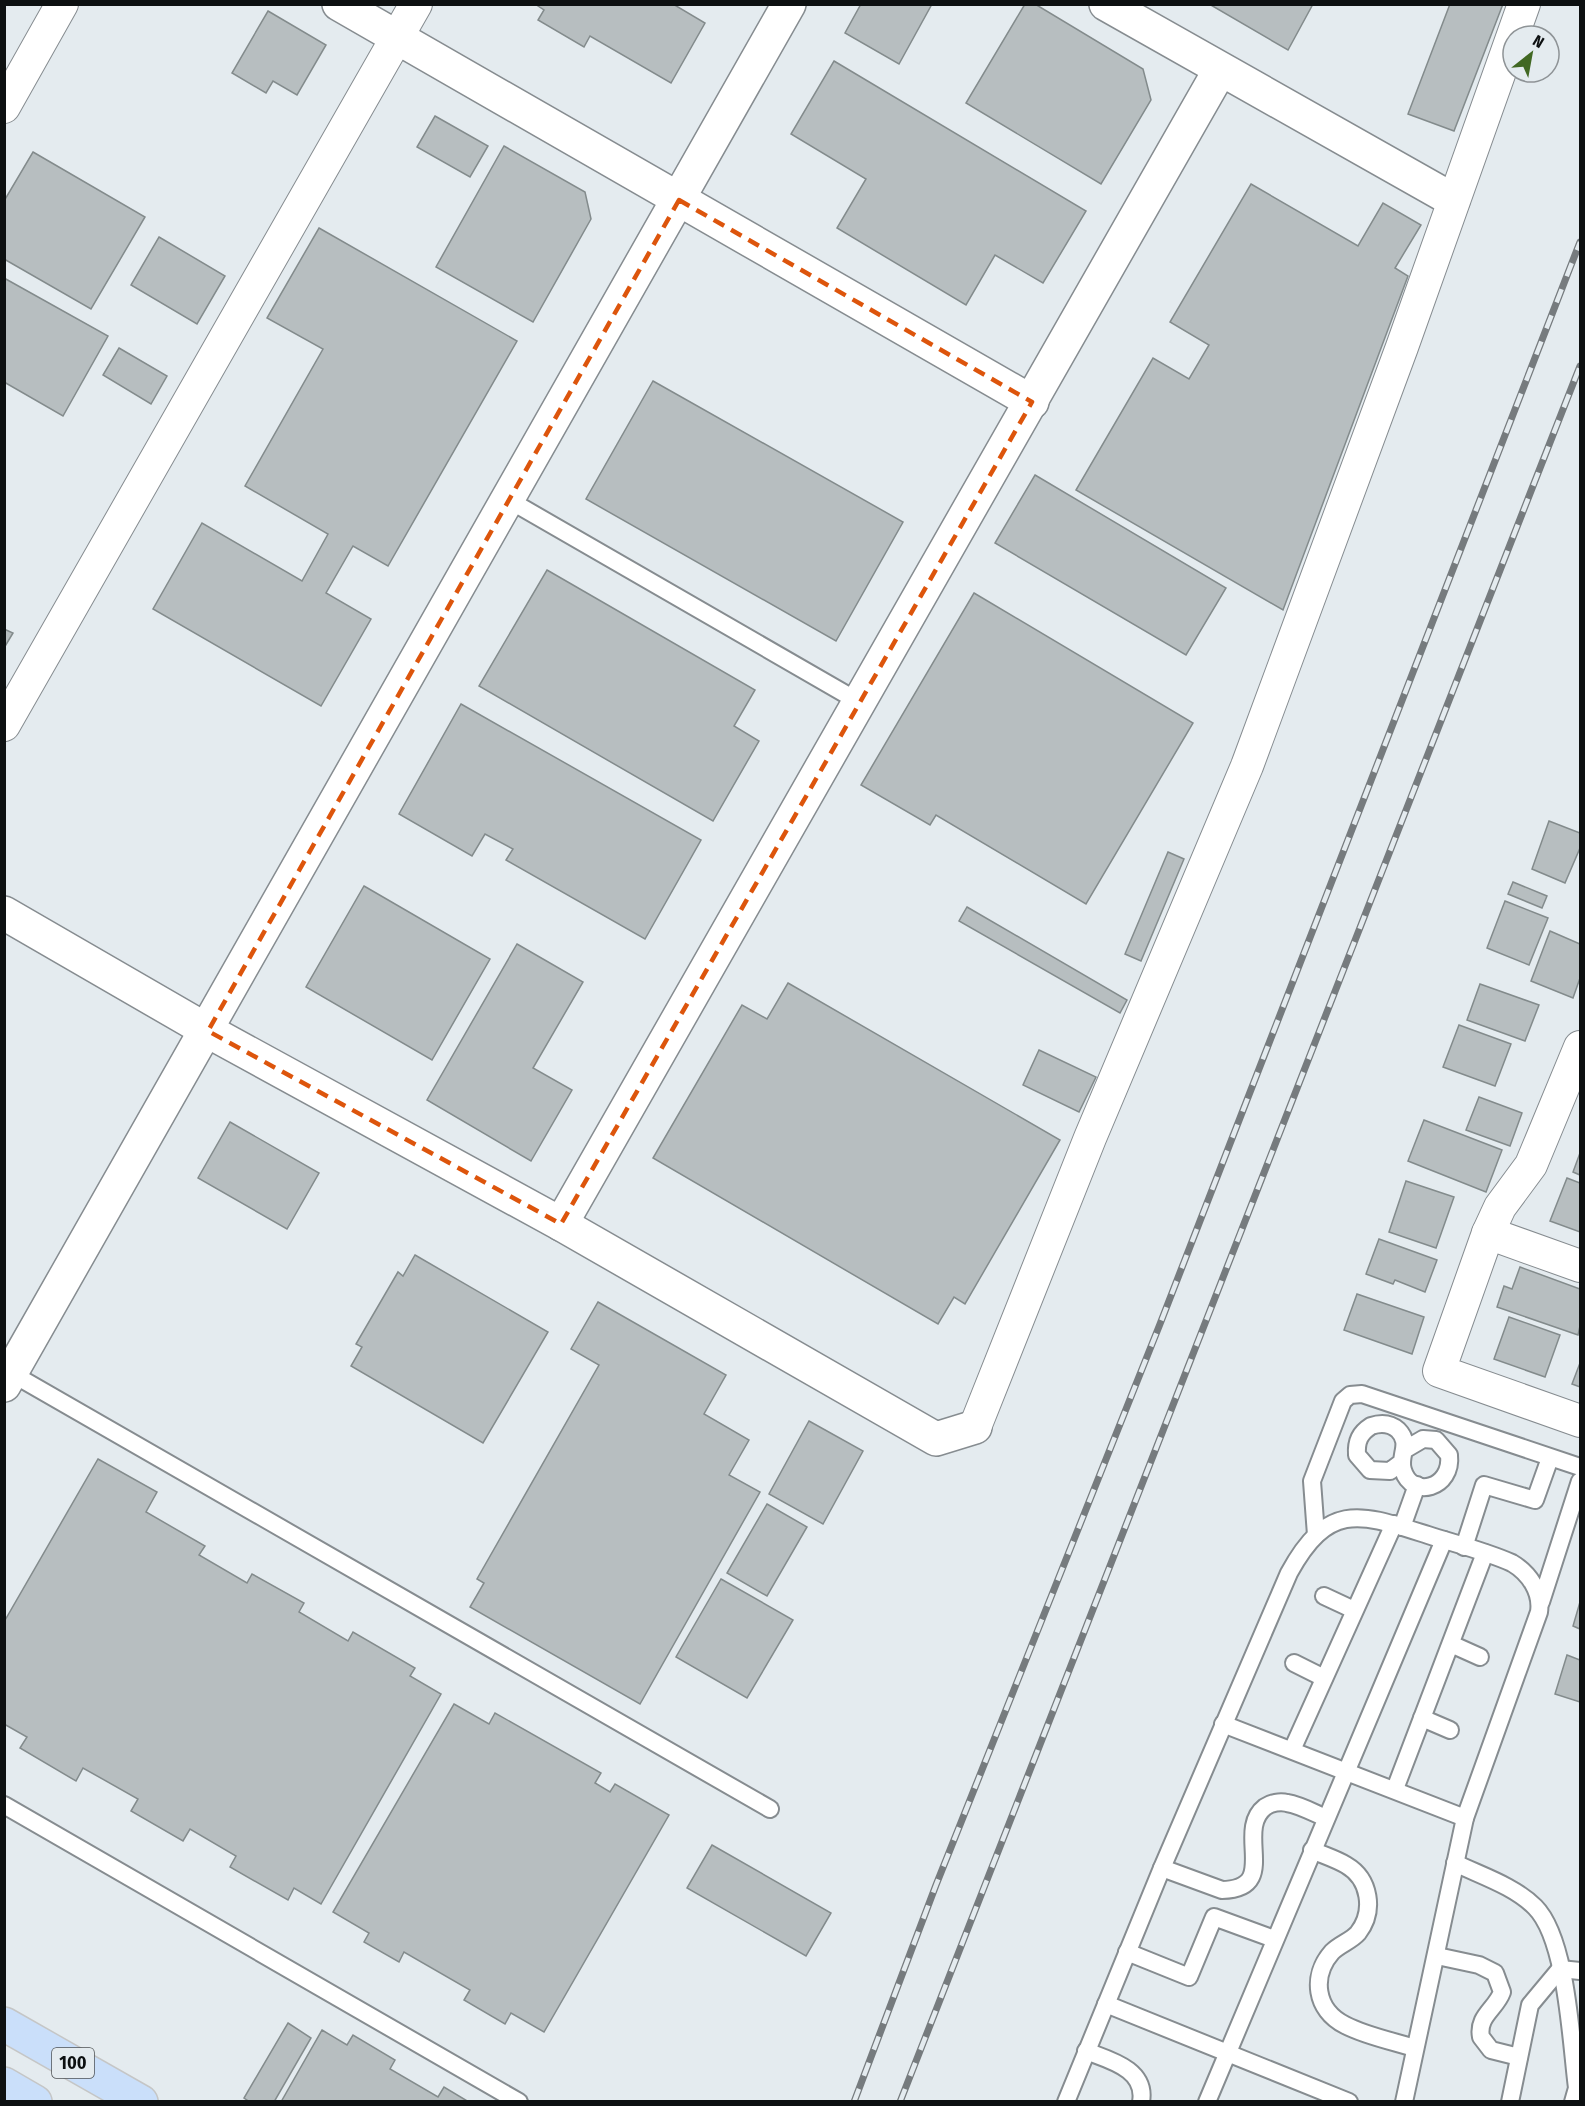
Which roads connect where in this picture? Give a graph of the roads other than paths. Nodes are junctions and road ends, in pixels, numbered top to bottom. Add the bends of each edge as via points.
1 (62, 4) edge
2 (339, 4) edge
3 (416, 4) edge
4 (789, 4) edge
5 (1106, 4) edge
6 (1524, 4) edge
7 (397, 38) junction
8 (1220, 70) junction
9 (4, 107) edge
10 (679, 200) junction
11 (1453, 200) junction
12 (1032, 402) junction
13 (509, 500) junction
14 (861, 703) junction
15 (4, 725) edge
16 (4, 913) edge
17 (208, 1031) junction
18 (1581, 1047) edge
19 (1572, 1092) edge
20 (561, 1224) junction
21 (1488, 1233) junction
22 (1581, 1266) edge
23 (8, 1379) edge
24 (1581, 1421) edge
25 (975, 1427) joint
26 (1331, 1433) junction
27 (1357, 1441) junction
28 (1404, 1456) junction
29 (1550, 1458) junction
30 (1581, 1467) edge
31 (1581, 1481) edge
32 (1417, 1485) junction
33 (1398, 1525) junction
34 (1316, 1535) junction
35 (1444, 1540) junction
36 (1464, 1547) junction
37 (1485, 1553) junction
38 (1324, 1596) dead end
39 (1540, 1602) junction
40 (1354, 1610) junction
41 (1451, 1644) junction
42 (1480, 1657) dead end
43 (1294, 1663) dead end
44 (1324, 1678) junction
45 (1422, 1718) junction
46 (1223, 1724) junction
47 (1450, 1730) dead end
48 (1292, 1750) junction
49 (1346, 1770) junction
50 (1395, 1789) junction
51 (4, 1805) edge
52 (770, 1809) dead end
53 (1326, 1818) junction
54 (1465, 1818) junction
55 (1312, 1851) junction
56 (1455, 1863) junction
57 (1162, 1868) junction
58 (1274, 1940) junction
59 (1127, 1952) junction
60 (1437, 1956) junction
61 (1560, 1969) junction
62 (1581, 1971) edge
63 (1106, 2004) junction
64 (4, 2024) edge
65 (1415, 2048) junction
66 (1086, 2051) junction
67 (1227, 2052) junction
68 (1519, 2057) junction
69 (4, 2084) edge
70 (35, 2102) edge
71 (141, 2102) edge
72 (519, 2102) edge
73 (1066, 2102) edge
74 (1141, 2102) edge
75 (1208, 2102) edge
76 (1349, 2102) edge
77 (1404, 2102) edge
78 (1510, 2102) edge
79 (1573, 2102) edge

1 - 9 street
2 - 7 street
3 - 7 street
4 - 10 street
5 - 8 street
6 - 11 street
7 - 10 street
7 - 15 street
8 - 11 street
8 - 12 street
10 - 12 street
10 - 13 street
11 - 25 street via 1247,766 1089,1138
12 - 14 street
13 - 14 lane
13 - 17 street
14 - 20 street
16 - 17 street
17 - 20 street
17 - 23 street
18 - 19 street
19 - 21 street
20 - 25 street via 936,1439
21 - 22 street
21 - 24 street via 1439,1371
23 - 52 lane
26 - 27 lane
26 - 29 lane via 1343,1401 1350,1395 1362,1394
26 - 34 lane via 1312,1481
27 - 28 lane via 1357,1455 1370,1470 1383,1472
27 - 28 lane via 1371,1426 1384,1424 1397,1430
28 - 32 lane via 1406,1476
28 - 32 lane via 1416,1440 1430,1439 1442,1444 1449,1455 1450,1469 1442,1480 1431,1486
29 - 30 lane
29 - 36 lane via 1534,1500 1484,1485
31 - 39 lane
32 - 33 lane
33 - 34 lane via 1360,1517 1338,1522
33 - 35 lane
33 - 40 lane
34 - 46 lane via 1289,1573
35 - 36 lane
35 - 49 lane
36 - 37 lane
37 - 39 lane via 1520,1568
37 - 41 lane
38 - 40 lane
39 - 54 lane
40 - 44 lane
41 - 42 lane
41 - 45 lane
43 - 44 lane
44 - 48 lane
45 - 47 lane
45 - 50 lane
46 - 48 lane
46 - 57 lane
48 - 49 lane
49 - 50 lane
49 - 53 lane
50 - 54 lane
51 - 72 lane
53 - 55 lane
53 - 57 lane via 1287,1803 1268,1804 1252,1827 1254,1869 1246,1883 1231,1890
54 - 56 lane
55 - 58 lane
55 - 65 lane via 1357,1874 1365,1885 1369,1906 1357,1935 1337,1947 1323,1966 1317,1989 1320,1998 1344,2025
56 - 60 lane
56 - 61 lane via 1519,1894 1536,1908 1556,1945
57 - 59 lane
58 - 59 lane via 1214,1917 1189,1977
58 - 67 lane
59 - 63 lane
60 - 65 lane
60 - 68 lane via 1479,1965 1495,1973 1502,1992 1482,2020 1481,2037 1491,2050
61 - 62 lane
61 - 68 lane via 1530,2005
61 - 79 lane via 1577,2088
63 - 66 lane
63 - 67 lane
64 - 71 main road, 100
65 - 77 lane
66 - 73 lane
66 - 74 lane via 1131,2071 1140,2084
67 - 75 lane
67 - 76 lane
68 - 78 lane
69 - 70 main road, 100

